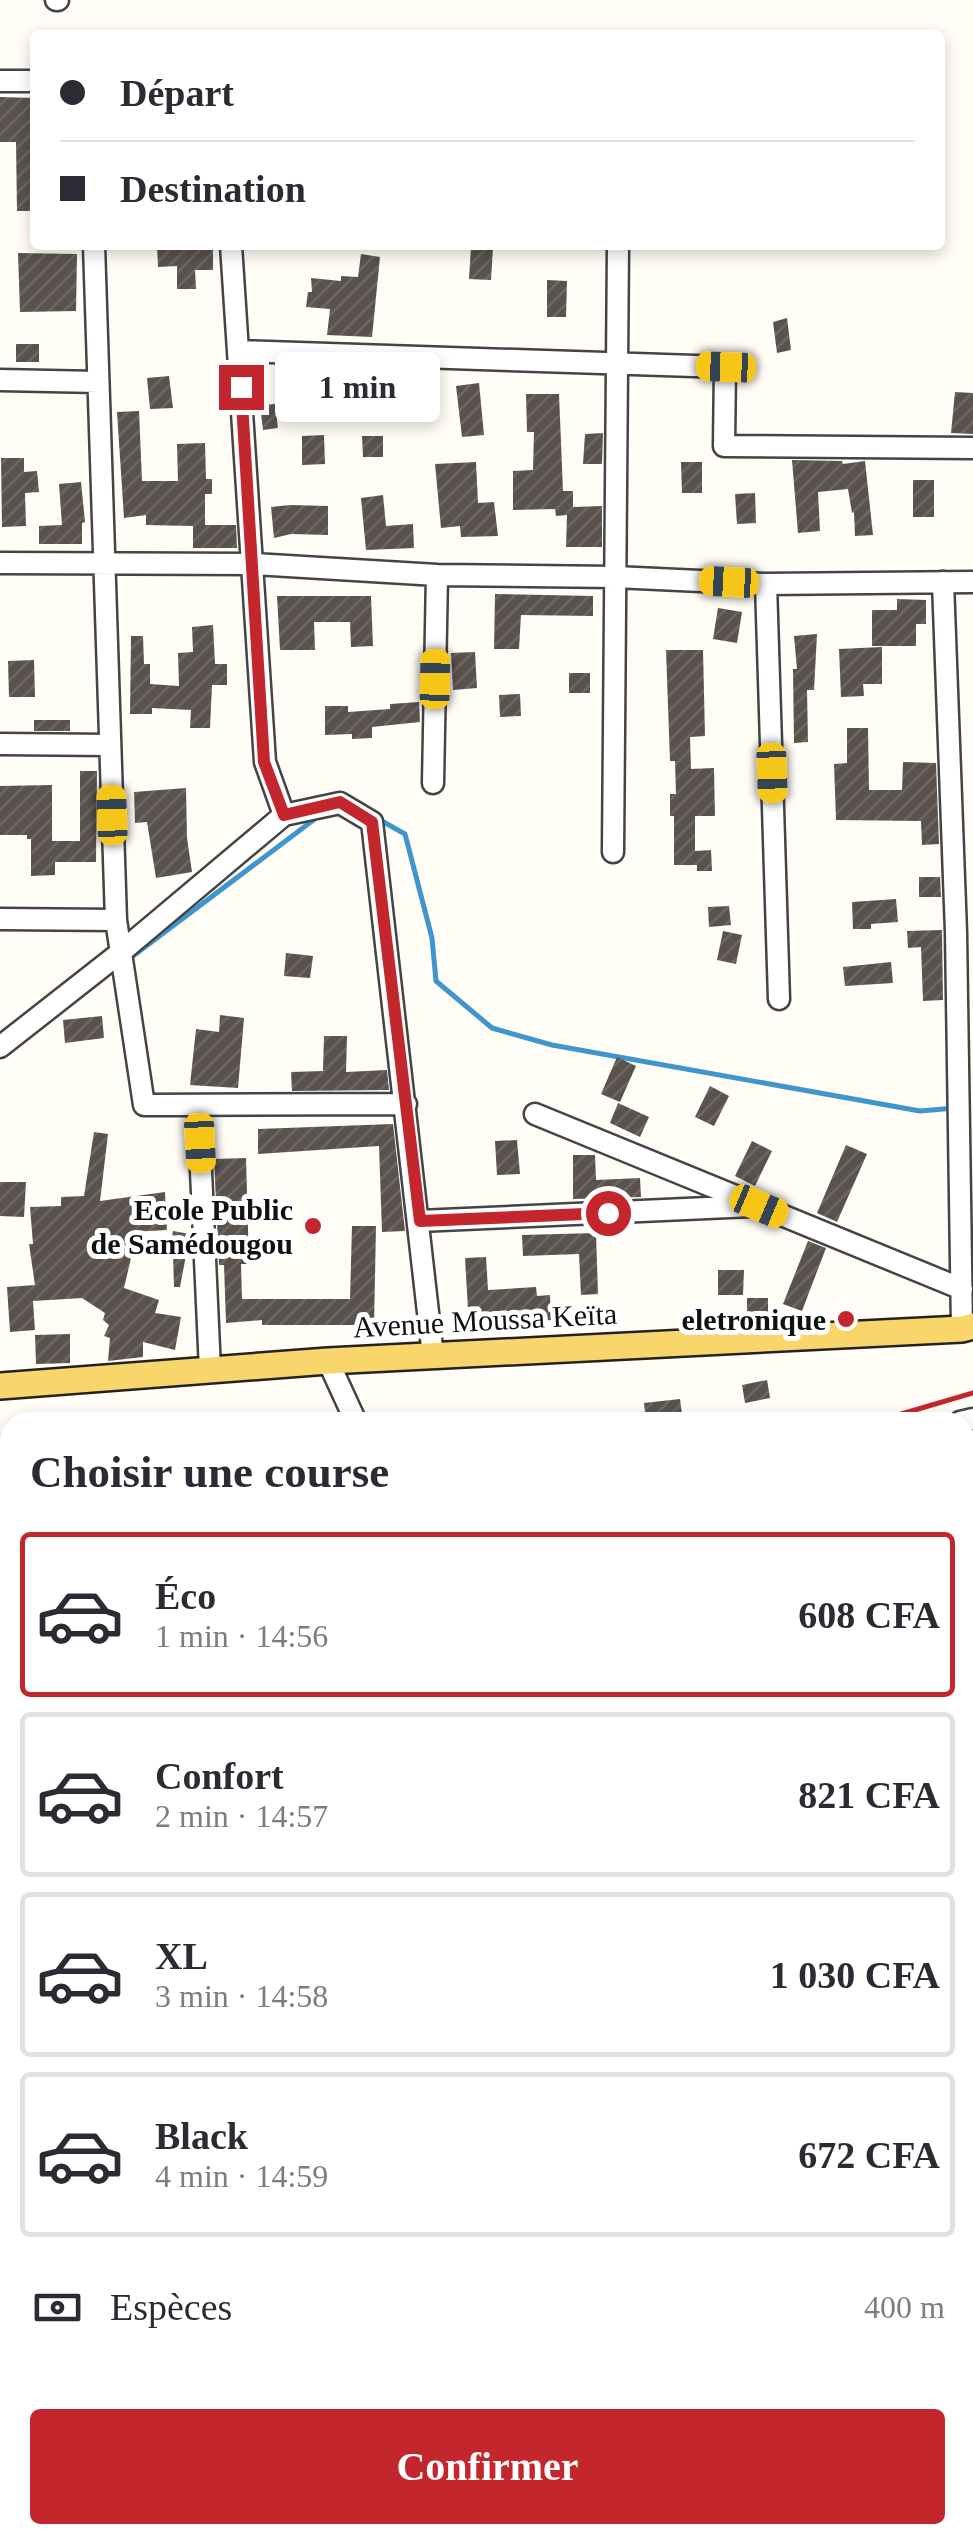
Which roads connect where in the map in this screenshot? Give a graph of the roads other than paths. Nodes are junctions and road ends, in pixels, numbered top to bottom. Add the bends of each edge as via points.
1 (0, 81) edge
2 (30, 81) edge
3 (94, 250) edge
4 (231, 250) edge
5 (618, 250) edge
6 (238, 351) junction
7 (617, 363) junction
8 (0, 380) edge
9 (98, 382) junction
10 (973, 448) edge
11 (0, 562) edge
12 (104, 563) junction
13 (254, 564) junction
14 (437, 575) junction
15 (616, 577) junction
16 (943, 582) junction
17 (973, 582) edge
18 (766, 584) junction
19 (0, 744) edge
20 (110, 745) junction
21 (433, 783) dead end
22 (284, 815) junction
23 (613, 852) dead end
24 (0, 919) edge
25 (116, 920) junction
26 (964, 932) edge
27 (122, 952) junction
28 (778, 1000) dead end
29 (0, 1047) edge
30 (406, 1104) junction
31 (198, 1106) junction
32 (535, 1114) dead end
33 (759, 1206) junction
34 (420, 1221) junction
35 (962, 1289) junction
36 (968, 1328) edge
37 (433, 1356) junction
38 (328, 1361) junction
39 (210, 1370) junction
40 (0, 1386) edge
41 (351, 1412) edge

1 - 2 street
3 - 9 street
4 - 6 street
5 - 7 street
6 - 7 street
6 - 13 street
7 - 10 street via 726,367 724,446
7 - 15 street
8 - 9 street
9 - 12 street
11 - 12 street
12 - 13 street
12 - 20 street
13 - 14 street
13 - 22 street via 264,762
14 - 15 street
14 - 21 street
15 - 18 street
15 - 23 street
16 - 17 street
16 - 18 street
16 - 26 street
18 - 28 street
19 - 20 street
20 - 25 street
22 - 27 street
22 - 30 street via 340,802 372,822
24 - 25 street
25 - 27 street
26 - 35 street via 958,1069
27 - 29 street
27 - 31 street via 144,1104
30 - 31 street
30 - 34 street
31 - 39 street
32 - 33 street
33 - 34 street
33 - 35 street
34 - 37 street
35 - 36 street
36 - 37 main road, Avenue Moussa Keïta
37 - 38 main road, Avenue Moussa Keïta
38 - 39 main road, Avenue Moussa Keïta
38 - 41 street
39 - 40 main road, Avenue Moussa Keïta

